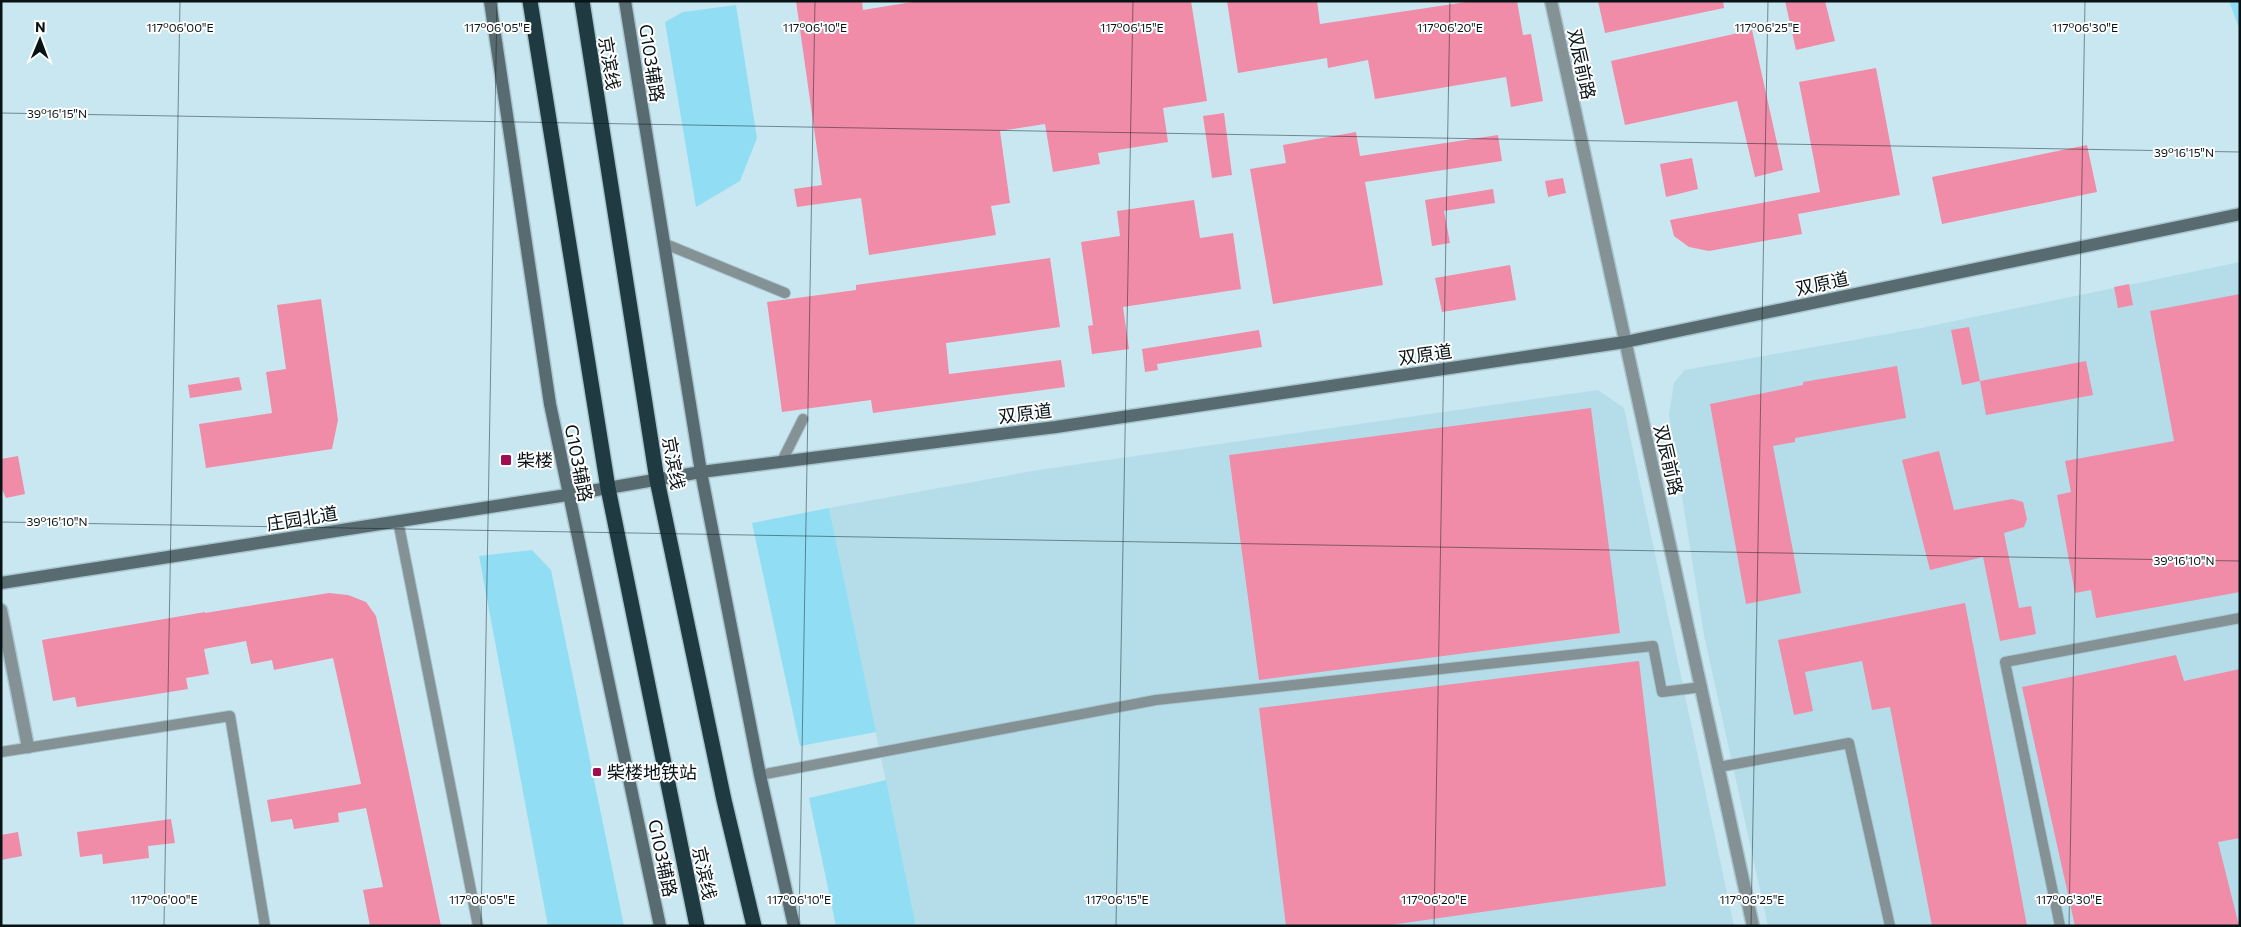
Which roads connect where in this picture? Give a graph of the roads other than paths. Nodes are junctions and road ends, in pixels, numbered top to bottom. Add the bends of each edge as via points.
1 (490, 1) edge
2 (530, 1) edge
3 (582, 1) edge
4 (624, 1) edge
5 (1551, 1) edge
6 (2240, 214) edge
7 (663, 244) junction
8 (785, 293) dead end
9 (1625, 342) junction
10 (803, 419) dead end
11 (782, 462) junction
12 (702, 472) junction
13 (657, 480) junction
14 (608, 488) junction
15 (567, 495) junction
16 (398, 521) junction
17 (1, 583) edge
18 (1, 610) edge
19 (2240, 618) edge
20 (1702, 687) junction
21 (28, 747) junction
22 (1, 752) edge
23 (1719, 767) junction
24 (760, 775) junction
25 (265, 926) edge
26 (478, 926) edge
27 (660, 926) edge
28 (697, 926) edge
29 (754, 926) edge
30 (794, 926) edge
31 (1754, 926) edge
32 (1890, 926) edge
33 (2060, 926) edge

1 - 15 main road, G103辅路 via 550,404
2 - 14 highway, 京滨线
3 - 13 highway, 京滨线
4 - 7 main road, G103辅路
5 - 9 street, 双辰前路
6 - 9 main road, 双原道
7 - 8 lane
7 - 12 main road, G103辅路
9 - 11 main road, 双原道 via 1066,425
9 - 20 street, 双辰前路
10 - 11 lane
11 - 12 main road, 双原道
12 - 13 main road, 双原道
12 - 24 main road, G103辅路
13 - 14 main road, 双原道
13 - 29 highway, 京滨线 via 724,800
14 - 15 main road, 庄园北道
14 - 28 highway, 京滨线
15 - 16 main road, 庄园北道
15 - 27 main road, G103辅路
16 - 17 main road, 庄园北道
16 - 26 lane
18 - 21 street
19 - 33 lane via 2005,662
20 - 23 street, 双辰前路
20 - 24 lane via 1662,692 1653,646 1156,700
21 - 22 lane
21 - 25 lane via 230,716
23 - 31 street, 双辰前路
23 - 32 lane via 1849,743
24 - 30 main road, G103辅路

